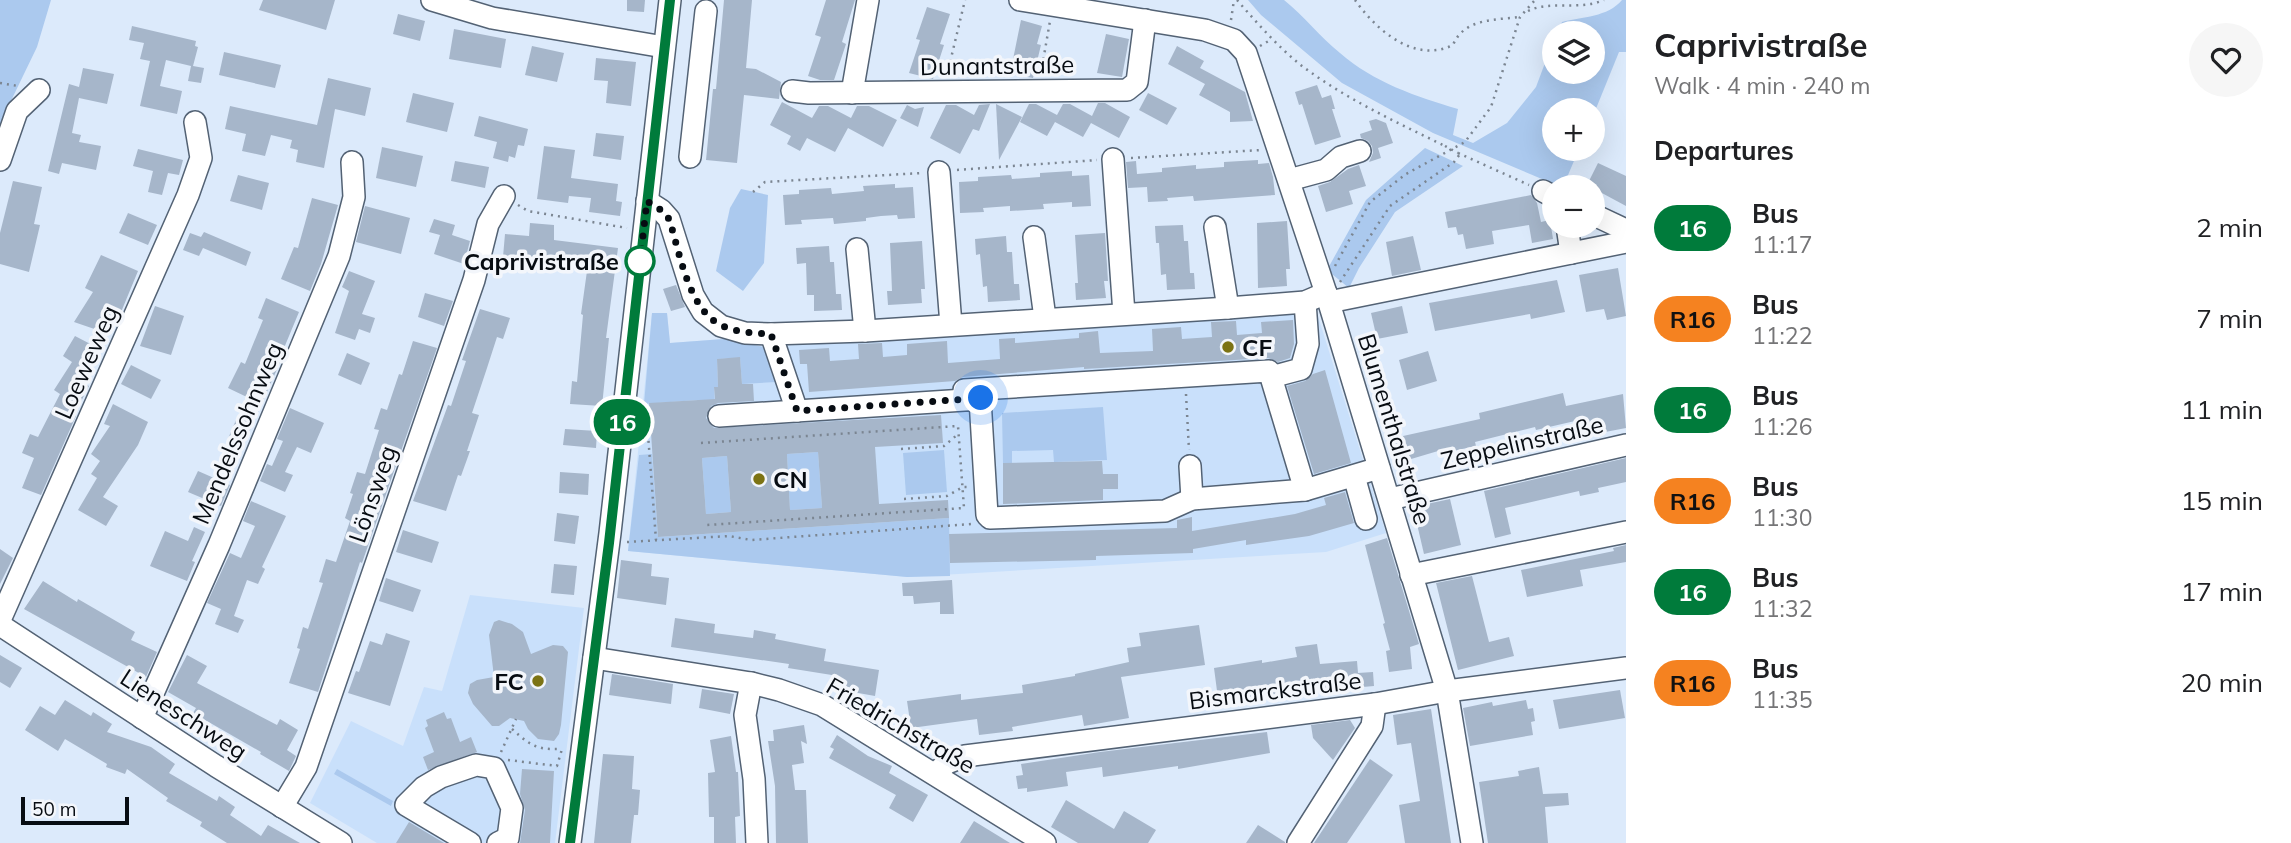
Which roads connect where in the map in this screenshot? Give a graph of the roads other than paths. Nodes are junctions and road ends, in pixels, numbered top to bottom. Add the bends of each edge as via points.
1 (432, 0) edge
2 (670, 0) edge
3 (868, 0) edge
4 (1035, 2) edge
5 (706, 10) dead end
6 (1145, 19) junction
7 (703, 38) junction
8 (664, 40) junction
9 (38, 90) dead end
10 (792, 91) dead end
11 (852, 93) junction
12 (195, 122) dead end
13 (1360, 151) dead end
14 (690, 157) dead end
15 (1113, 159) dead end
16 (0, 160) edge
17 (352, 162) dead end
18 (939, 172) road end
19 (1289, 180) junction
20 (504, 196) road end
21 (647, 201) junction
22 (1605, 220) edge
23 (1216, 227) dead end
24 (1626, 230) edge
25 (1034, 237) dead end
26 (1569, 238) edge
27 (1626, 242) edge
28 (857, 249) dead end
29 (1571, 253) junction
30 (1327, 294) junction
31 (1305, 302) junction
32 (1228, 308) junction
33 (1124, 314) junction
34 (1045, 318) junction
35 (951, 325) junction
36 (865, 331) junction
37 (771, 334) junction
38 (1271, 377) junction
39 (796, 406) junction
40 (719, 416) dead end
41 (1626, 445) edge
42 (1190, 467) road end
43 (1379, 468) junction
44 (1354, 476) junction
45 (1305, 490) junction
46 (1192, 499) junction
47 (1390, 499) junction
48 (1366, 519) dead end
49 (1626, 532) edge
50 (1411, 575) junction
51 (0, 620) edge
52 (0, 625) edge
53 (594, 658) junction
54 (1626, 668) edge
55 (751, 683) junction
56 (1447, 691) junction
57 (1375, 704) junction
58 (142, 718) junction
59 (935, 774) junction
60 (282, 807) junction
61 (341, 843) edge
62 (470, 843) edge
63 (498, 843) edge
64 (570, 843) edge
65 (757, 843) edge
66 (1045, 843) edge
67 (1298, 843) edge
68 (1472, 843) edge

1 - 8 street via 492,18
2 - 8 street
3 - 11 street
4 - 6 street
5 - 7 street
6 - 11 street, Dunantstraße via 1137,82 1127,90
6 - 19 street, Blumenthalstraße via 1205,30 1234,40 1246,53
7 - 8 street
7 - 14 street
8 - 21 street
9 - 16 street via 17,111
10 - 11 street, Dunantstraße
12 - 51 street, Loeweweg via 201,158 188,195
13 - 19 street via 1341,157 1326,170
15 - 33 street
17 - 58 street, Mendelssohnweg via 354,197 340,256
18 - 35 street
19 - 30 street, Blumenthalstraße
20 - 60 street, Lönsweg via 488,224 474,280 306,767
21 - 37 street via 669,219 692,295 703,312 721,326
21 - 53 street
22 - 24 street
23 - 32 street
25 - 34 street
26 - 29 street
27 - 29 street
28 - 36 street
29 - 30 street
30 - 31 street
30 - 43 street, Blumenthalstraße
31 - 32 street
31 - 38 street via 1308,344 1301,369
32 - 33 street
33 - 34 street
34 - 35 street
35 - 36 street
36 - 37 street
37 - 39 street
38 - 39 street via 1269,371 1185,376
38 - 45 street
39 - 40 street
39 - 46 street via 981,398 986,515 990,517 1165,511
41 - 47 street, Zeppelinstraße
42 - 46 street
43 - 44 street
43 - 47 street, Blumenthalstraße
44 - 45 street
44 - 48 street
45 - 46 street
47 - 50 street, Blumenthalstraße
49 - 50 street
50 - 56 street, Blumenthalstraße
52 - 58 street, Lieneschweg
53 - 55 street, Friedrichstraße
53 - 64 street via 572,751
54 - 56 street, Bismarckstraße
55 - 59 street, Friedrichstraße via 822,705
55 - 65 street via 746,715
56 - 57 street, Bismarckstraße
56 - 68 street, Blumenthalstraße
57 - 59 street, Bismarckstraße via 965,756
57 - 67 street via 1372,726
58 - 60 street, Lieneschweg
59 - 66 street, Friedrichstraße
60 - 61 street, Lieneschweg
62 - 63 street via 406,805 442,777 476,765 494,768 512,808 508,838

